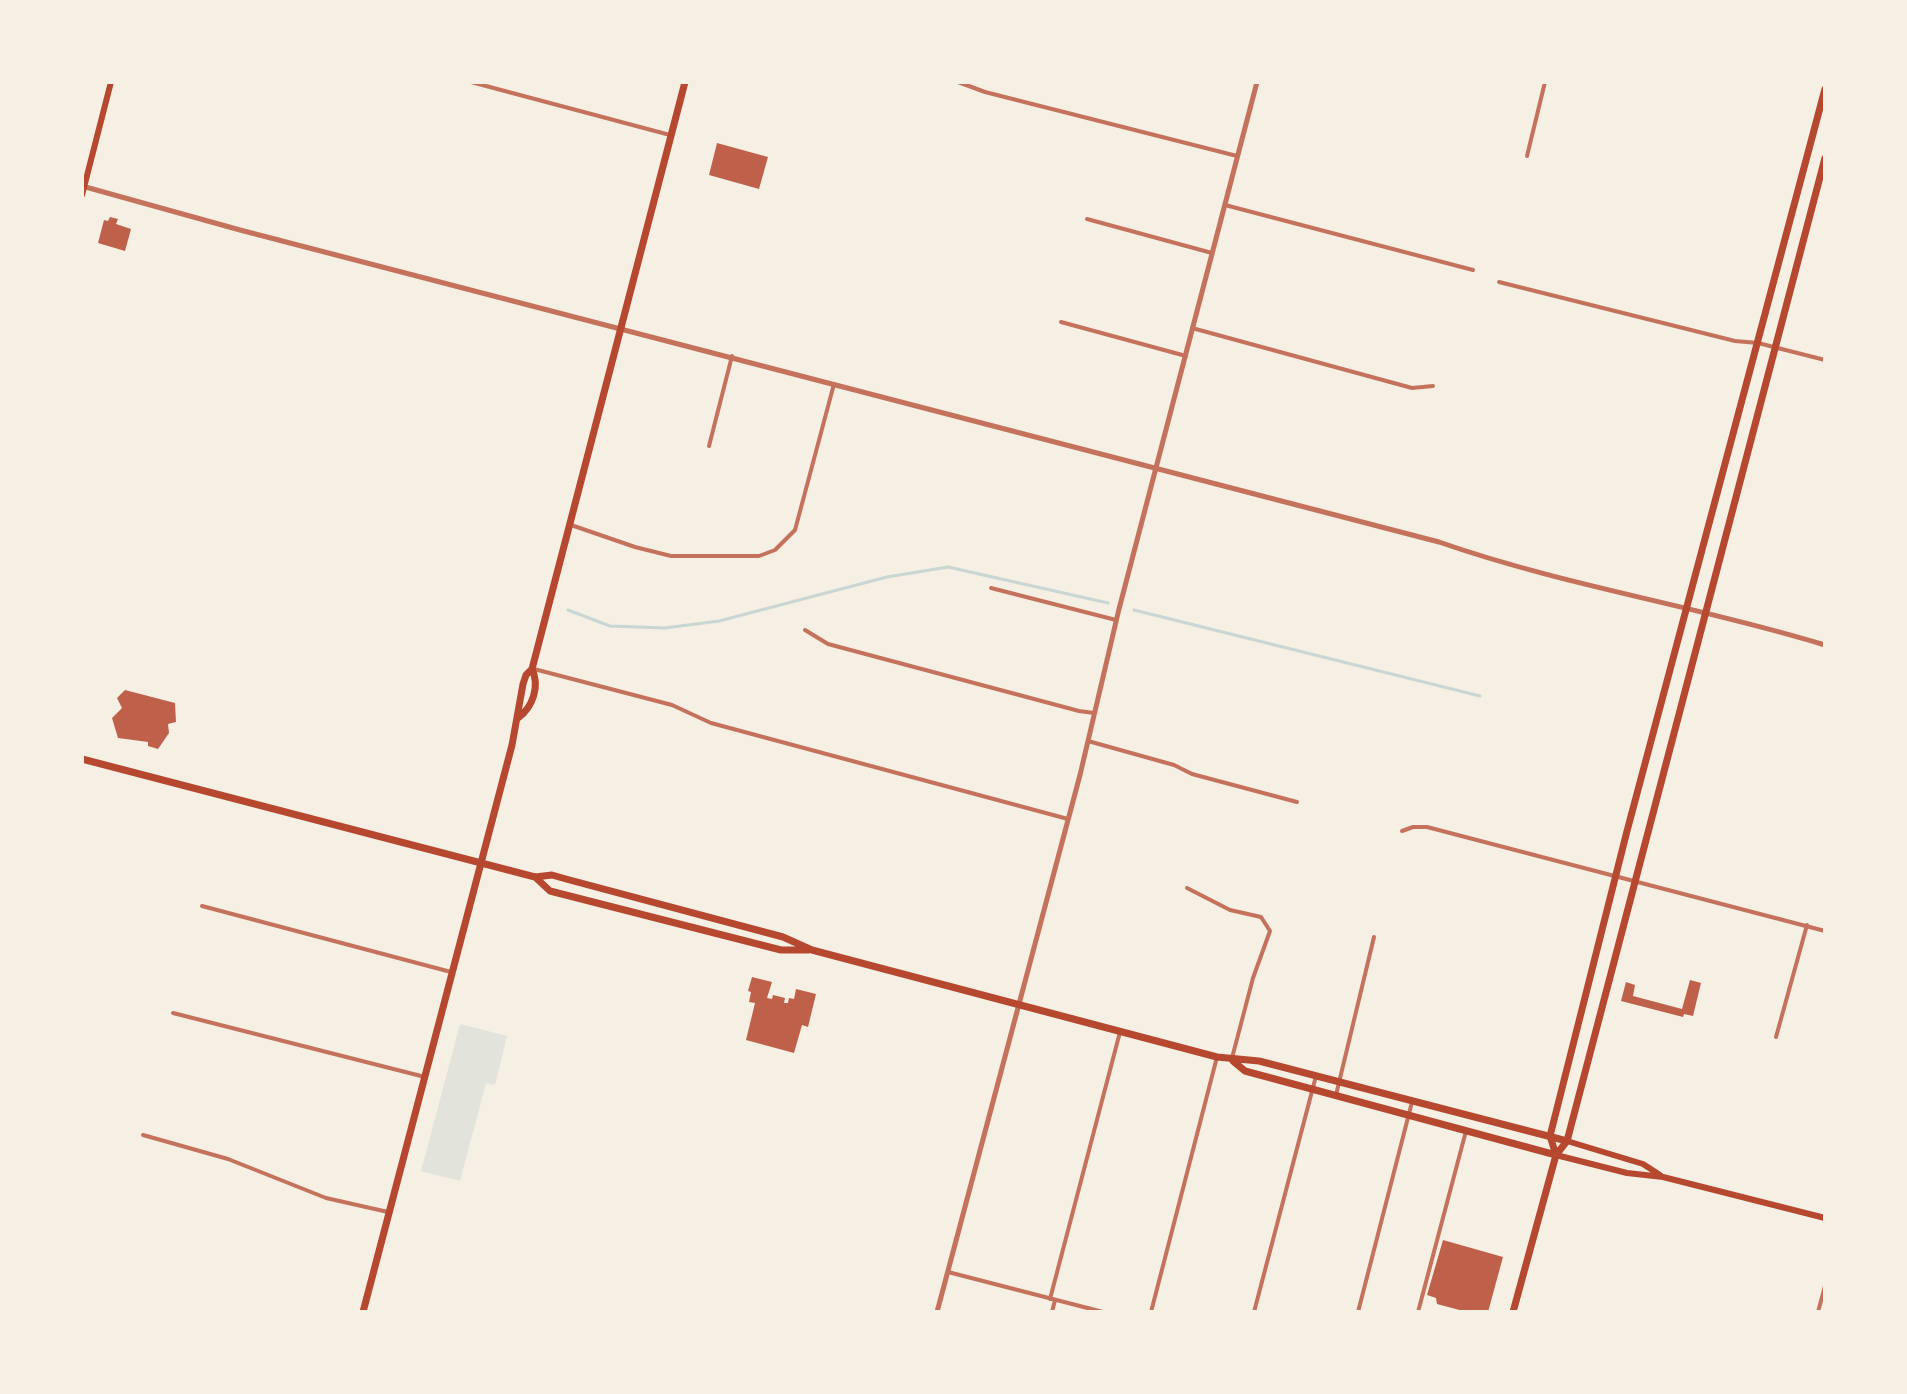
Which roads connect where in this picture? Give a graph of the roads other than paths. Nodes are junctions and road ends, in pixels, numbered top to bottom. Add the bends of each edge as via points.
1 (111, 82) edge
2 (471, 82) edge
3 (685, 82) edge
4 (958, 82) edge
5 (1257, 82) edge
6 (1545, 82) edge
7 (1825, 89) edge
8 (671, 135) junction
9 (1237, 156) junction
10 (1527, 156) dead end
11 (1825, 158) edge
12 (83, 186) edge
13 (82, 195) edge
14 (1225, 205) junction
15 (1087, 219) dead end
16 (1212, 253) junction
17 (1473, 270) dead end
18 (1499, 282) dead end
19 (1061, 322) dead end
20 (619, 328) junction
21 (1192, 328) junction
22 (1758, 343) junction
23 (1774, 347) junction
24 (732, 356) junction
25 (1186, 357) junction
26 (1825, 360) edge
27 (834, 384) junction
28 (1433, 386) dead end
29 (709, 446) dead end
30 (1157, 468) junction
31 (569, 525) junction
32 (991, 588) dead end
33 (1689, 608) junction
34 (1706, 612) junction
35 (1116, 620) junction
36 (805, 630) dead end
37 (1825, 645) edge
38 (532, 669) junction
39 (1094, 713) junction
40 (1088, 741) junction
41 (82, 759) edge
42 (1297, 802) dead end
43 (1068, 819) junction
44 (1402, 831) dead end
45 (481, 863) junction
46 (535, 877) junction
47 (1617, 878) junction
48 (1635, 883) junction
49 (1187, 888) dead end
50 (202, 906) dead end
51 (1807, 925) junction
52 (1825, 931) edge
53 (1374, 937) dead end
54 (812, 950) junction
55 (452, 972) junction
56 (1017, 1005) junction
57 (173, 1013) dead end
58 (1120, 1032) junction
59 (1776, 1037) dead end
60 (1217, 1057) junction
61 (1232, 1060) junction
62 (1316, 1076) junction
63 (425, 1077) junction
64 (1338, 1082) junction
65 (1313, 1088) junction
66 (1336, 1095) junction
67 (1412, 1102) junction
68 (1409, 1115) junction
69 (1466, 1131) junction
70 (143, 1135) dead end
71 (1550, 1136) junction
72 (1567, 1141) junction
73 (1556, 1155) junction
74 (1663, 1177) junction
75 (390, 1213) junction
76 (1825, 1218) edge
77 (948, 1272) junction
78 (1825, 1286) edge
79 (1052, 1299) junction
80 (363, 1312) edge
81 (937, 1312) edge
82 (1052, 1312) edge
83 (1103, 1312) edge
84 (1151, 1312) edge
85 (1254, 1312) edge
86 (1358, 1312) edge
87 (1418, 1312) edge
88 (1513, 1312) edge
89 (1818, 1312) edge

1 - 12 main road
2 - 8 street
3 - 8 main road
4 - 9 street
5 - 9 street
6 - 10 street
7 - 22 main road
8 - 20 main road
9 - 14 street
11 - 23 main road
12 - 13 main road
12 - 20 street
14 - 16 street
14 - 17 street
15 - 16 street
16 - 21 street
18 - 22 street
19 - 25 street
20 - 24 street
20 - 31 main road
21 - 25 street
21 - 28 street via 1412,388
22 - 23 street
22 - 33 main road
23 - 26 street
23 - 34 main road
24 - 27 street
24 - 29 street
25 - 30 street
27 - 30 street
27 - 31 street via 795,530 775,550 759,556 671,556
30 - 33 street
30 - 35 street
31 - 38 main road
32 - 35 street
33 - 34 street
33 - 47 main road
34 - 37 street
34 - 48 main road
35 - 39 street
36 - 39 street via 828,644
38 - 43 street
38 - 45 main road via 537,679 529,710 518,718
39 - 40 street
40 - 42 street
40 - 43 street
41 - 45 main road
43 - 56 street
44 - 47 street via 1427,827
45 - 46 main road
45 - 55 main road
46 - 54 main road via 552,875 783,937
46 - 54 main road via 550,891 781,950
47 - 48 street
47 - 71 main road
48 - 51 street
48 - 72 main road
49 - 61 street via 1230,910 1261,917 1270,931
50 - 55 street
51 - 52 street
51 - 59 street
53 - 64 street
54 - 56 main road
55 - 63 main road
56 - 58 main road
56 - 77 street
57 - 63 street
58 - 60 main road
58 - 79 street
60 - 61 main road
60 - 84 street
61 - 62 main road via 1259,1061
61 - 65 main road via 1245,1071
62 - 64 main road
62 - 65 street
63 - 75 main road
64 - 66 street
64 - 67 main road
65 - 66 main road
65 - 85 street
66 - 68 main road
67 - 68 street
67 - 71 main road
68 - 69 main road
68 - 86 street
69 - 73 main road
69 - 87 street
70 - 75 street via 228,1159 326,1198
71 - 72 main road
71 - 73 main road
72 - 73 main road
72 - 74 main road via 1643,1164
73 - 74 main road
73 - 88 main road
74 - 76 main road
75 - 80 main road
77 - 79 street
77 - 81 street
78 - 89 street
79 - 82 street
79 - 83 street

